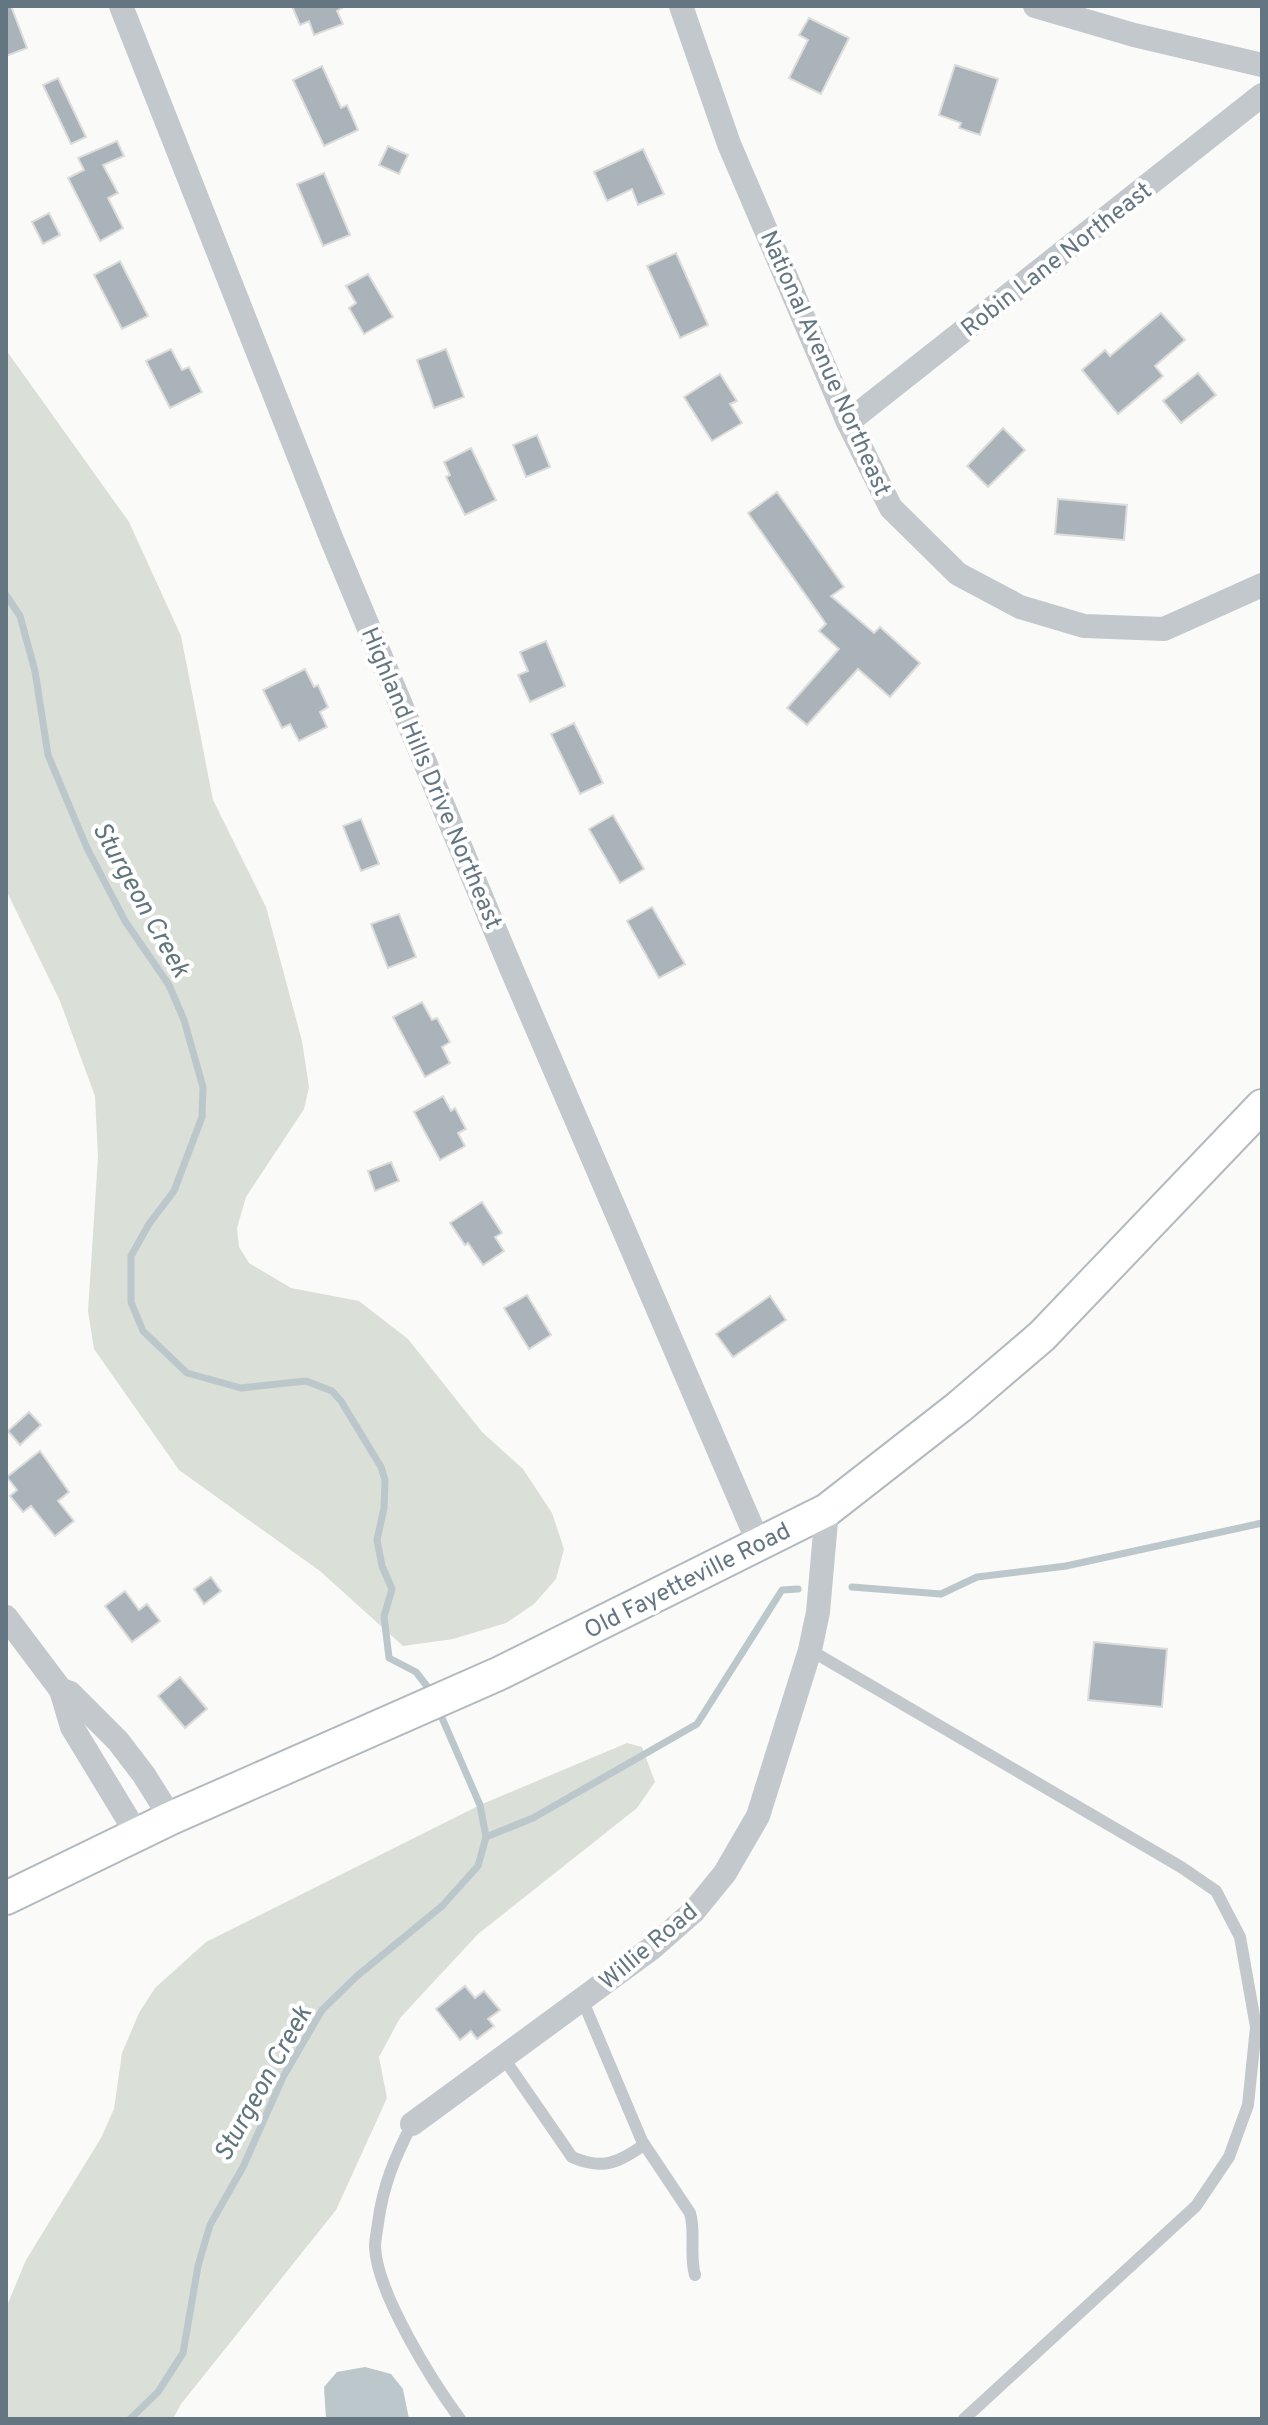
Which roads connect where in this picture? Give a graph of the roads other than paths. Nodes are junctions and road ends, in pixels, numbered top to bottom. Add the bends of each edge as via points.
1 (121, 6) edge
2 (681, 6) edge
3 (1035, 6) edge
4 (1262, 65) edge
5 (1262, 95) edge
6 (848, 422) junction
7 (1262, 585) edge
8 (1262, 1106) edge
9 (827, 1510) junction
10 (759, 1544) junction
11 (6, 1617) edge
12 (810, 1650) junction
13 (61, 1690) junction
14 (171, 1818) junction
15 (137, 1834) junction
16 (6, 1898) edge
17 (582, 1999) junction
18 (503, 2057) junction
19 (412, 2124) joint
20 (644, 2145) junction
21 (695, 2275) dead end
22 (460, 2419) edge
23 (964, 2419) edge

1 - 10 street, Highland Hills Drive Northeast via 332,540
2 - 6 street, National Avenue Northeast via 729,144
3 - 4 street
5 - 6 street, Robin Lane Northeast
6 - 7 street, National Avenue Northeast via 891,508 958,574 1020,607 1084,626 1164,629
8 - 9 street, Old Fayetteville Road via 1042,1336
9 - 10 street, Old Fayetteville Road
9 - 12 street, Willie Road
10 - 14 street, Old Fayetteville Road via 498,1674
11 - 13 street
12 - 17 street, Willie Road via 758,1816 725,1873 694,1911
12 - 23 lane via 1181,1867 1216,1891 1240,1937 1256,2027 1248,2105 1229,2157 1196,2206
13 - 14 street via 118,1741
13 - 15 street via 72,1727
14 - 15 street, Old Fayetteville Road
15 - 16 street, Old Fayetteville Road
17 - 18 street, Willie Road
17 - 20 lane
18 - 19 street, Willie Road
18 - 20 lane via 572,2157 602,2165
19 - 22 lane via 382,2193 375,2248 384,2288 437,2388
20 - 21 lane via 690,2213

